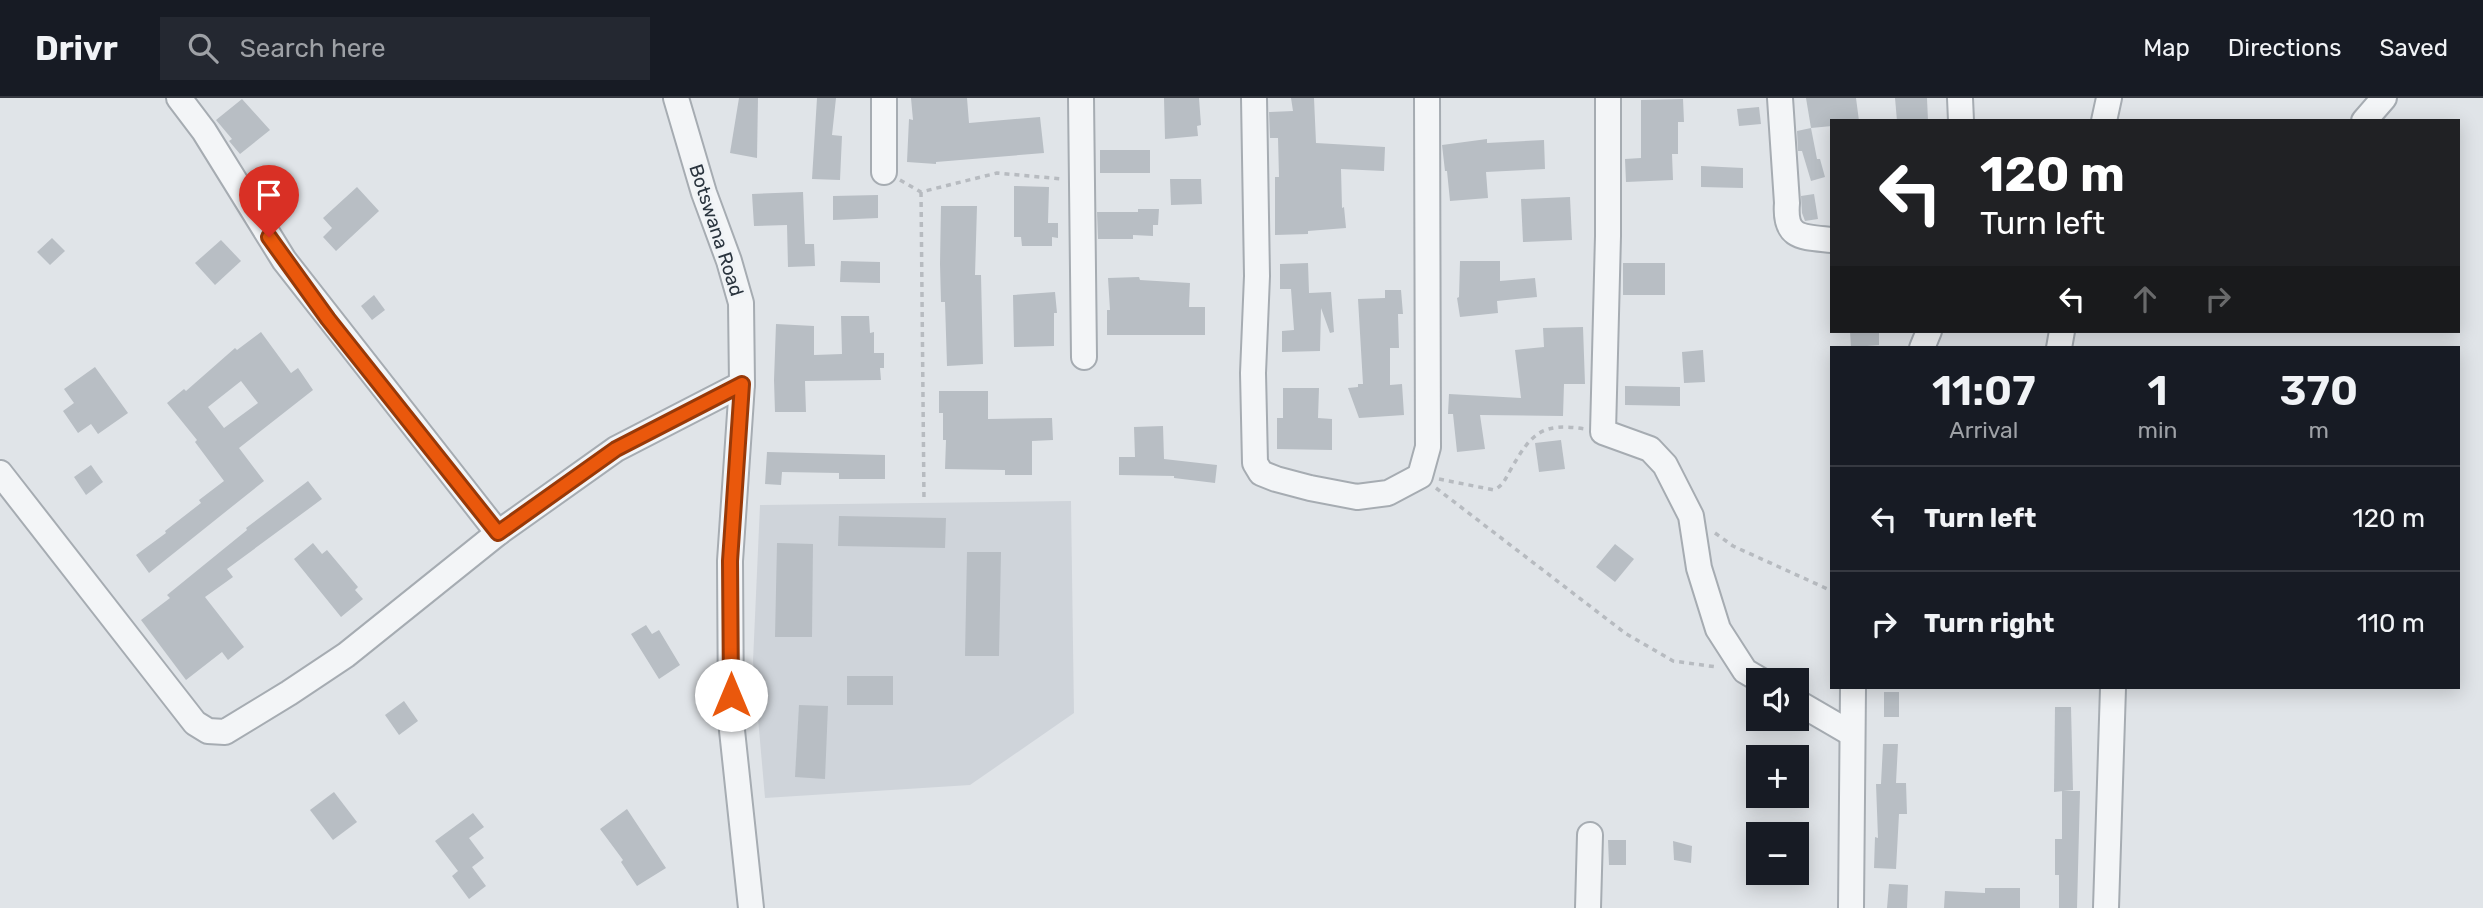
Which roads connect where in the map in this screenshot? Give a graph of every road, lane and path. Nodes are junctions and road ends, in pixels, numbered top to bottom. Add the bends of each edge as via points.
1 (179, 98) edge
2 (676, 98) edge
3 (884, 98) edge
4 (1081, 98) edge
5 (1254, 98) edge
6 (1427, 98) edge
7 (1608, 98) edge
8 (1780, 98) edge
9 (1960, 98) edge
10 (2109, 98) edge
11 (2384, 98) edge
12 (1961, 119) edge
13 (2104, 119) edge
14 (2366, 119) edge
15 (884, 172) joint
16 (1081, 180) junction
17 (922, 192) junction
18 (1830, 240) edge
19 (1084, 357) dead end
20 (742, 384) junction
21 (1603, 432) junction
22 (0, 473) edge
23 (1420, 476) junction
24 (924, 501) dead end
25 (1691, 516) junction
26 (498, 533) junction
27 (1830, 590) edge
28 (1747, 668) edge
29 (1746, 675) edge
30 (1853, 689) edge
31 (2113, 689) edge
32 (1809, 709) edge
33 (1852, 734) junction
34 (1590, 835) dead end
35 (751, 908) edge
36 (1588, 908) edge
37 (1851, 908) edge
38 (2106, 908) edge

1 - 26 street via 284,260
2 - 20 street, Botswana Road via 741,303
3 - 15 street
4 - 16 street
5 - 23 street via 1255,463 1261,473 1276,479 1357,496 1388,493
6 - 23 street via 1428,447
7 - 21 street
8 - 18 street via 1786,219 1790,230 1806,238
9 - 12 street
10 - 13 street
11 - 14 street
15 - 17 path
16 - 17 path via 997,173
16 - 19 street
17 - 24 path
20 - 26 street via 616,449
20 - 35 street, Botswana Road via 730,561 731,721
21 - 23 path via 1543,430 1526,443 1502,486 1494,490
21 - 25 street via 1650,449 1665,465
22 - 26 street via 195,723 208,731 225,732 289,694 346,655
23 - 29 path via 1625,633 1673,661
25 - 27 path via 1733,546
25 - 28 street via 1699,568 1718,629
30 - 33 street
31 - 38 street
32 - 33 street
33 - 37 street
34 - 36 street

